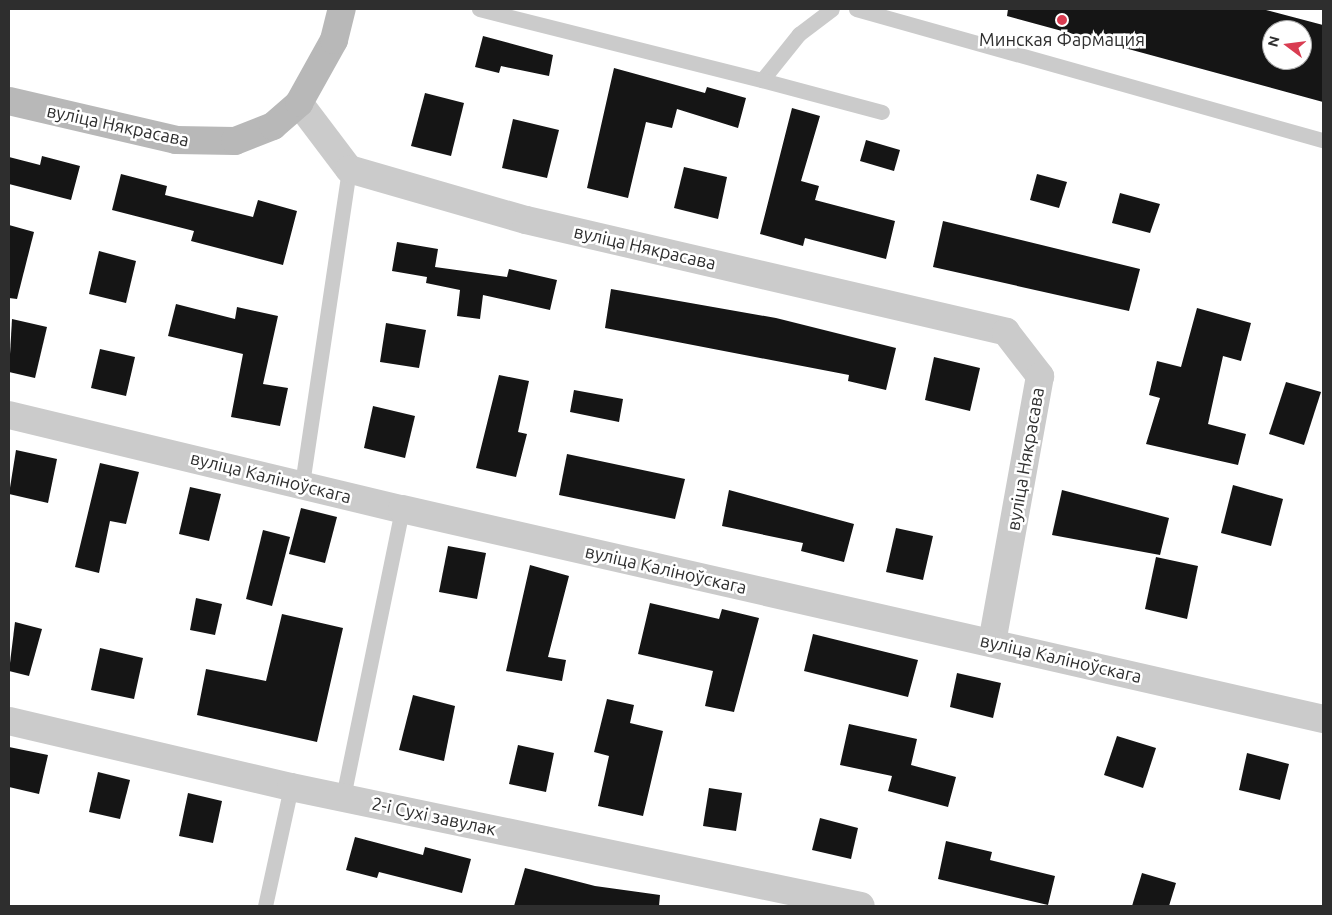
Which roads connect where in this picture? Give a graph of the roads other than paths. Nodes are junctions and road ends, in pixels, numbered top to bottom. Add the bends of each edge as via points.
1 (342, 9) edge
2 (479, 9) edge
3 (832, 9) edge
4 (856, 9) edge
5 (762, 80) junction
6 (9, 101) edge
7 (299, 103) junction
8 (882, 112) dead end
9 (1323, 140) edge
10 (349, 169) junction
11 (9, 415) edge
12 (302, 484) junction
13 (402, 509) junction
14 (992, 642) junction
15 (1323, 719) edge
16 (9, 721) edge
17 (291, 787) junction
18 (344, 797) junction
19 (265, 906) edge
20 (861, 906) edge

1 - 7 street, вуліца Някрасава via 334,40
2 - 5 lane
3 - 5 lane via 799,34
4 - 9 lane
5 - 8 lane
6 - 7 street, вуліца Някрасава via 127,131 217,143 236,141 273,126
7 - 10 street
10 - 12 lane
10 - 14 street, вуліца Някрасава via 526,220 1006,332 1040,376
11 - 12 street, вуліца Каліноўскага
12 - 13 street, вуліца Каліноўскага
13 - 14 street, вуліца Каліноўскага
13 - 18 lane
14 - 15 street, вуліца Каліноўскага
16 - 17 street, 2-і Сухі завулак
17 - 18 street, 2-і Сухі завулак
17 - 19 lane
18 - 20 street, 2-і Сухі завулак

